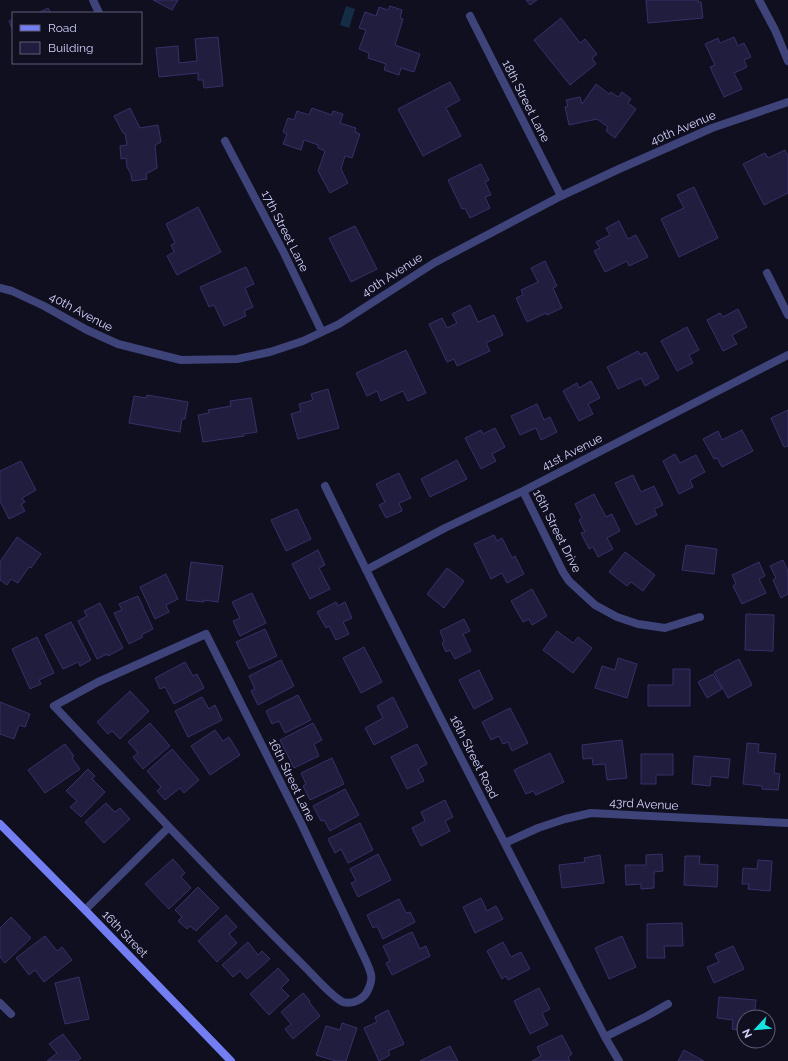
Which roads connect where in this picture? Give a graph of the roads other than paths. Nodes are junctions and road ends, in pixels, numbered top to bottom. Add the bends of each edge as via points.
1 (93, 0) edge
2 (760, 0) edge
3 (99, 12) edge
4 (470, 16) dead end
5 (788, 61) edge
6 (788, 102) edge
7 (225, 141) dead end
8 (561, 196) junction
9 (767, 273) dead end
10 (0, 288) edge
11 (788, 315) edge
12 (322, 332) junction
13 (788, 355) edge
14 (325, 486) dead end
15 (523, 491) junction
16 (366, 570) junction
17 (700, 617) dead end
18 (788, 823) edge
19 (0, 824) edge
20 (169, 827) junction
21 (504, 843) junction
22 (85, 910) junction
23 (0, 1003) edge
24 (668, 1004) dead end
25 (11, 1014) dead end
26 (605, 1037) junction
27 (230, 1061) edge
28 (619, 1061) edge

1 - 3 street
2 - 5 street
4 - 8 street, 18th Street Lane
6 - 8 street, 40th Avenue via 712,128
7 - 12 street, 17th Street Lane
8 - 12 street, 40th Avenue via 434,263 339,324
9 - 11 street
10 - 12 street, 40th Avenue via 44,306 118,344 181,360 237,359 277,350
13 - 15 street, 41st Avenue
14 - 16 street, 16th Street Road
15 - 16 street, 41st Avenue via 445,528
15 - 17 street, 16th Street Drive via 563,572 595,605 617,617 638,624 665,628
16 - 21 street, 16th Street Road
18 - 21 street, 43rd Avenue via 591,813 565,818
19 - 22 main road, 16th Street
20 - 20 street, 16th Street Lane via 54,706 98,682 206,634 301,823 366,961 372,975 367,993 353,1003 343,1002 332,994
20 - 22 street
21 - 26 street, 16th Street Road
22 - 27 main road, 16th Street
23 - 25 street
24 - 26 street
26 - 28 street, 16th Street Road

